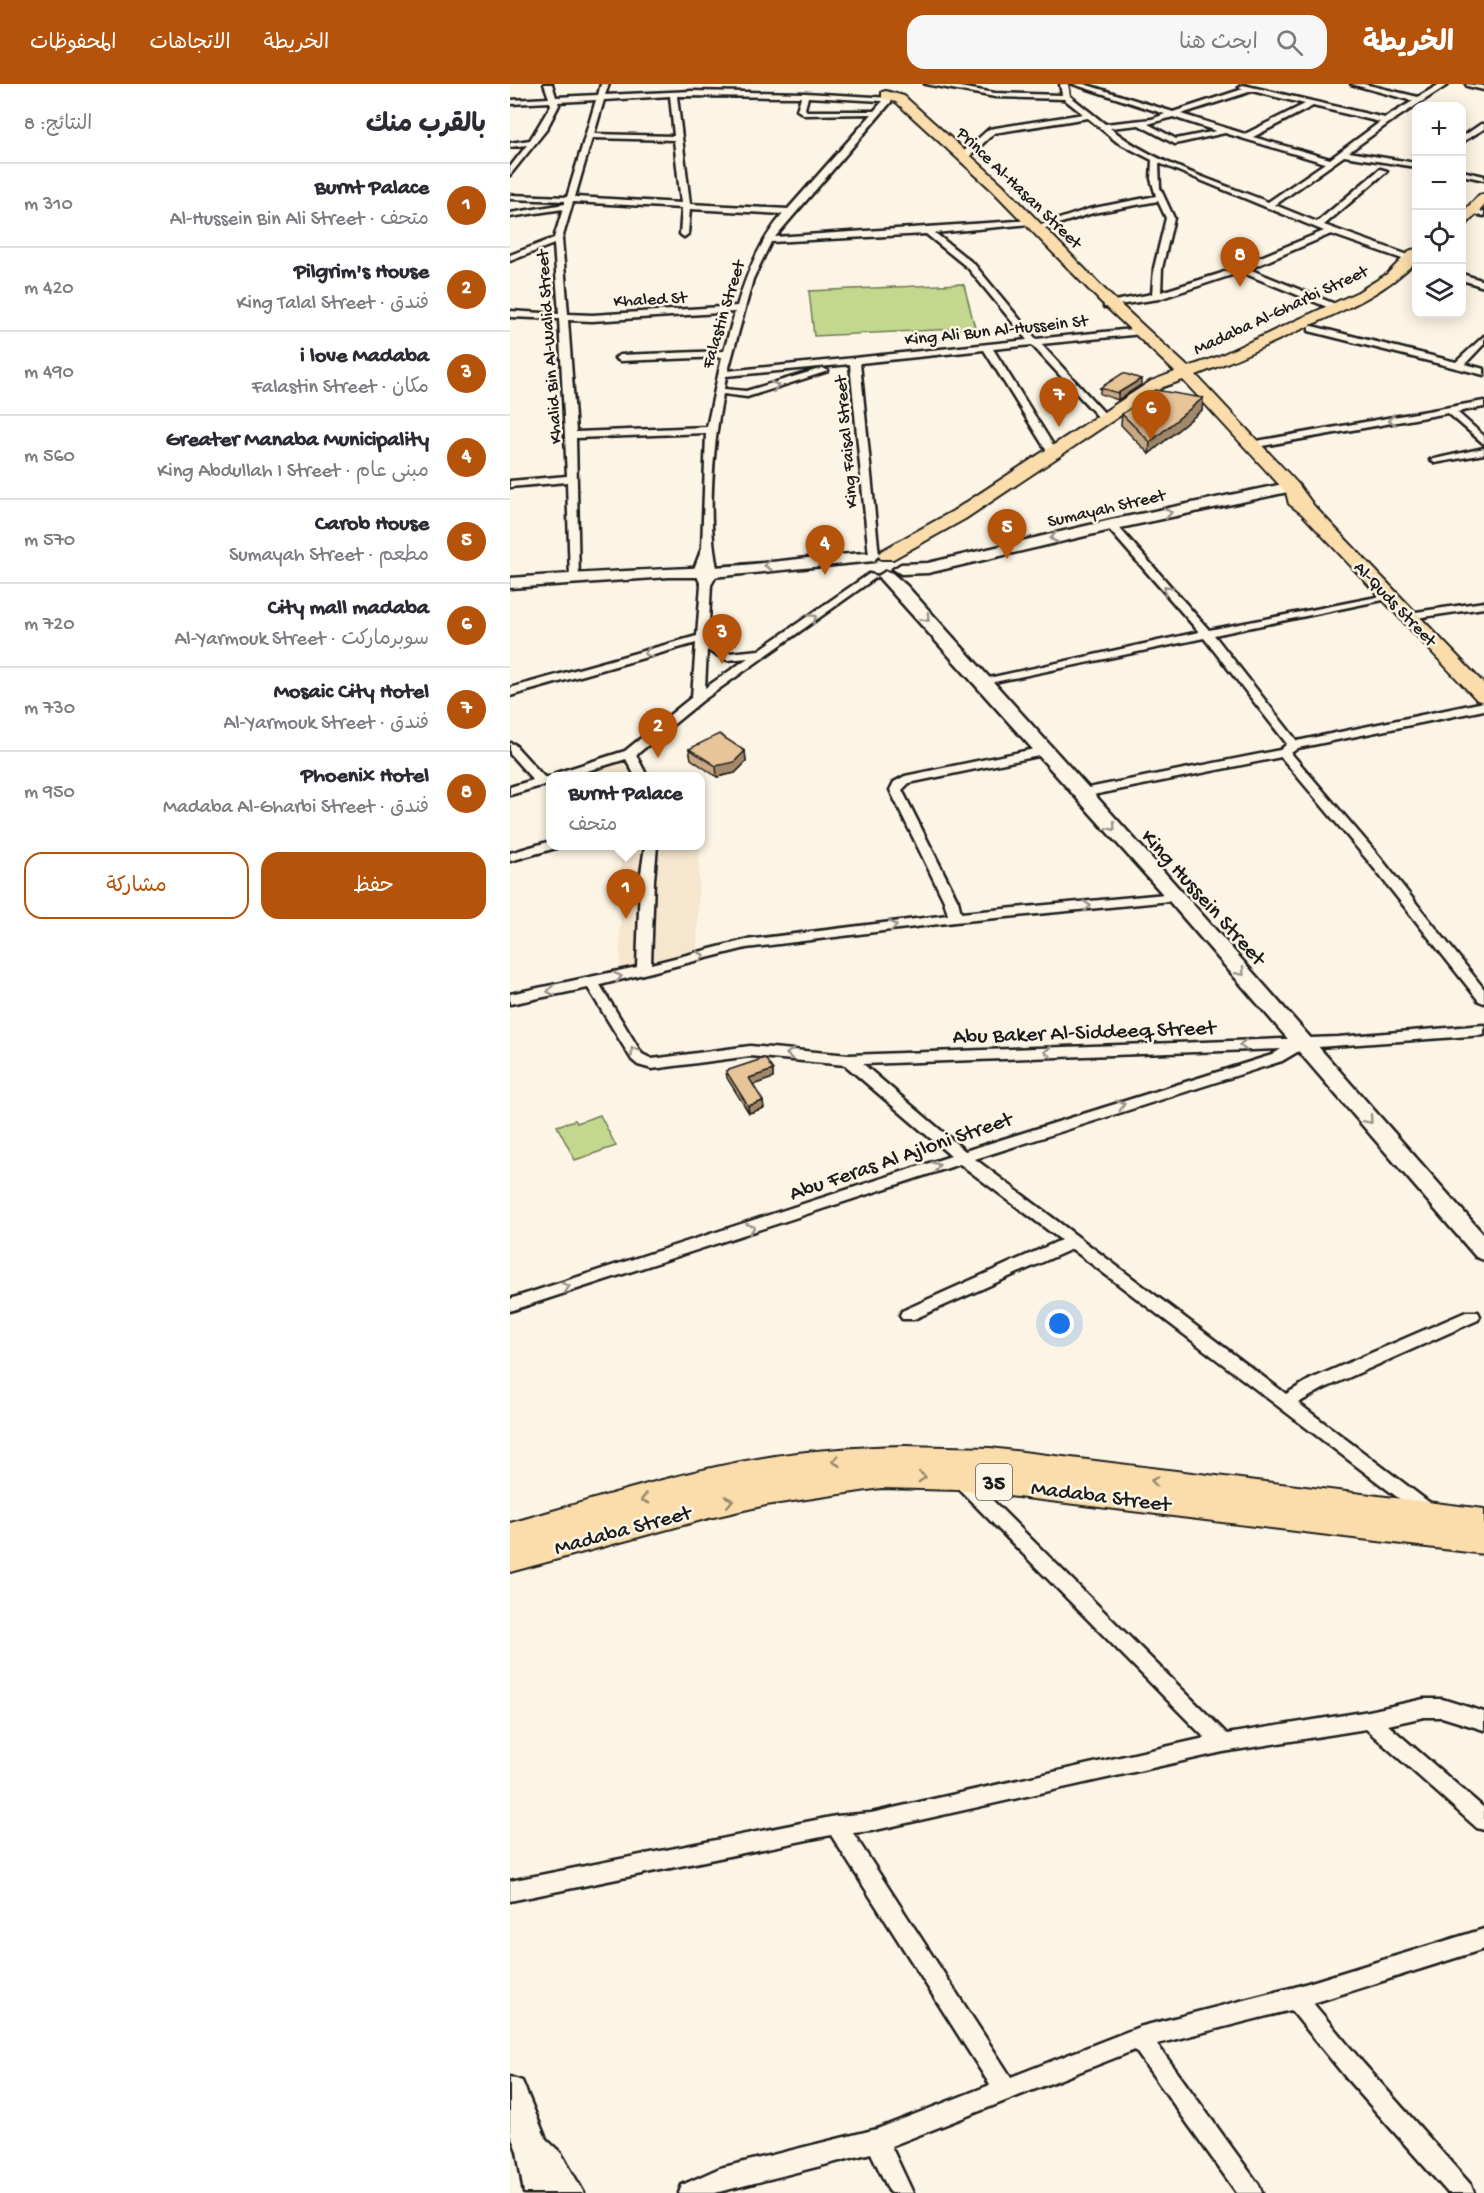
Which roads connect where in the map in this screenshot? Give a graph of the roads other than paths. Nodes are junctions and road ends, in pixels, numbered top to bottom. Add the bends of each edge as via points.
1 (548, 84) edge
2 (605, 84) edge
3 (690, 84) edge
4 (738, 84) edge
5 (780, 84) edge
6 (903, 84) edge
7 (929, 84) edge
8 (1064, 84) edge
9 (1077, 84) edge
10 (1261, 84) edge
11 (1355, 84) edge
12 (1445, 84) edge
13 (1470, 84) edge
14 (1243, 87) edge
15 (1484, 88) edge
16 (692, 93) junction
17 (673, 94) junction
18 (736, 94) junction
19 (775, 94) junction
20 (805, 95) junction
21 (885, 95) edge
22 (601, 97) junction
23 (1066, 98) junction
24 (554, 99) junction
25 (1420, 100) junction
26 (510, 102) edge
27 (1313, 103) junction
28 (871, 112) junction
29 (1175, 114) junction
30 (1088, 116) junction
31 (1386, 121) junction
32 (1141, 123) junction
33 (1484, 126) edge
34 (863, 127) junction
35 (1101, 127) junction
36 (1225, 131) junction
37 (591, 136) junction
38 (1248, 136) junction
39 (1466, 137) edge
40 (676, 138) junction
41 (532, 142) junction
42 (510, 145) edge
43 (1344, 154) junction
44 (964, 156) junction
45 (1156, 159) junction
46 (1331, 162) junction
47 (1412, 164) edge
48 (1383, 171) dead end
49 (510, 173) edge
50 (1466, 174) edge
51 (1484, 178) edge
52 (1484, 187) edge
53 (510, 197) edge
54 (1160, 198) junction
55 (1484, 198) edge
56 (568, 202) junction
57 (1268, 206) junction
58 (686, 208) junction
59 (789, 212) junction
60 (1470, 213) edge
61 (510, 215) edge
62 (1033, 225) junction
63 (1318, 226) junction
64 (928, 231) junction
65 (1331, 231) junction
66 (684, 234) dead end
67 (558, 239) junction
68 (768, 240) junction
69 (510, 258) edge
70 (1412, 260) edge
71 (1412, 263) edge
72 (1412, 264) edge
73 (1244, 270) junction
74 (1466, 279) edge
75 (1484, 284) edge
76 (1156, 297) junction
77 (1109, 302) junction
78 (1337, 308) junction
79 (738, 309) junction
80 (510, 314) edge
81 (563, 317) junction
82 (1312, 329) junction
83 (1137, 331) junction
84 (1484, 339) edge
85 (1034, 342) junction
86 (987, 347) junction
87 (727, 354) junction
88 (620, 358) dead end
89 (855, 362) junction
90 (1458, 366) junction
91 (1215, 367) junction
92 (1484, 372) edge
93 (722, 374) junction
94 (1183, 383) junction
95 (718, 390) junction
96 (1155, 390) junction
97 (1484, 404) edge
98 (1450, 410) junction
99 (1104, 418) junction
100 (711, 430) junction
101 (571, 435) junction
102 (1242, 439) junction
103 (1484, 441) edge
104 (1484, 451) edge
105 (1053, 453) junction
106 (1435, 460) dead end
107 (571, 479) junction
108 (510, 484) edge
109 (1288, 488) junction
110 (1111, 525) junction
111 (884, 565) junction
112 (706, 572) junction
113 (575, 579) junction
114 (510, 583) edge
115 (1388, 596) junction
116 (1484, 605) edge
117 (1409, 616) junction
118 (1206, 633) junction
119 (703, 640) junction
120 (765, 652) junction
121 (984, 683) junction
122 (510, 692) edge
123 (1484, 696) edge
124 (698, 698) junction
125 (1484, 706) edge
126 (510, 747) edge
127 (1289, 749) junction
128 (1044, 751) junction
129 (629, 754) junction
130 (575, 772) edge
131 (638, 772) edge
132 (546, 781) edge
133 (510, 791) edge
134 (1083, 794) junction
135 (546, 846) edge
136 (651, 850) edge
137 (510, 857) edge
138 (1176, 897) junction
139 (955, 918) junction
140 (644, 970) junction
141 (592, 983) junction
142 (1484, 998) edge
143 (510, 999) edge
144 (1484, 1030) edge
145 (1302, 1043) junction
146 (849, 1060) junction
147 (962, 1157) junction
148 (1072, 1242) junction
149 (1484, 1251) edge
150 (510, 1305) edge
151 (908, 1315) dead end
152 (1472, 1316) dead end
153 (1285, 1402) junction
154 (959, 1478) junction
155 (1433, 1516) junction
156 (1484, 1522) edge
157 (510, 1536) edge
158 (1484, 1541) edge
159 (510, 1559) edge
160 (1369, 1720) junction
161 (1484, 1721) edge
162 (1223, 1743) junction
163 (1484, 1821) edge
164 (836, 1825) junction
165 (510, 1891) edge
166 (1484, 1939) edge
167 (1295, 1998) junction
168 (1139, 2038) junction
169 (1007, 2091) junction
170 (510, 2093) edge
171 (877, 2140) junction
172 (534, 2151) junction
173 (541, 2193) edge
174 (567, 2193) edge
175 (690, 2193) edge
176 (902, 2193) edge
177 (1251, 2193) edge
178 (1463, 2193) edge

1 - 24 street
2 - 22 street, Khalid Bin Al-Walid Street
3 - 16 street
4 - 18 street
5 - 19 street
6 - 21 main road
7 - 23 street via 995,95
8 - 23 street
9 - 29 street
10 - 14 street
11 - 25 street
12 - 25 street
13 - 15 street
14 - 27 street
14 - 29 street
16 - 17 street
16 - 18 street
17 - 22 street
17 - 40 street
18 - 19 street
19 - 20 street
20 - 21 street
20 - 28 street via 801,110 806,112
21 - 28 street, Falastin Street
21 - 34 street, Falastin Street
21 - 44 main road, Prince Al-Hasan Street via 906,107
22 - 24 street
22 - 37 street, Khalid Bin Al-Walid Street
23 - 30 street
24 - 26 street
24 - 41 street via 555,105
25 - 31 street
27 - 31 street
27 - 38 street
28 - 34 street, Falastin Street
29 - 32 street
29 - 36 street
30 - 35 street
30 - 44 street via 992,131 984,134
31 - 43 street
32 - 35 street
32 - 36 street via 1175,142
33 - 39 street
34 - 59 street, Falastin Street
35 - 45 street
36 - 38 street
37 - 40 street
37 - 56 street, Khalid Bin Al-Walid Street
38 - 46 street
40 - 58 street
41 - 42 street
41 - 49 street
43 - 46 street
43 - 47 street
44 - 62 main road, Prince Al-Hasan Street
45 - 54 street via 1155,184
45 - 57 street
46 - 57 street
48 - 63 street
50 - 51 street
52 - 60 main road
53 - 56 street
54 - 62 street
54 - 76 street via 1170,211 1170,218 1158,268
55 - 60 main road
56 - 58 street
56 - 61 street
56 - 67 street, Khalid Bin Al-Walid Street
57 - 63 street
58 - 59 street
58 - 66 street
59 - 68 street, Falastin Street
62 - 64 street
62 - 77 main road, Prince Al-Hasan Street
63 - 65 street
64 - 68 street
64 - 85 street via 971,266
65 - 70 street
65 - 73 street
67 - 69 street
67 - 81 street, Khalid Bin Al-Walid Street
68 - 79 street, Falastin Street
71 - 78 main road, Madaba Al-Gharbi Street
72 - 82 main road, Madaba Al-Gharbi Street via 1388,291
73 - 76 street
73 - 78 street
74 - 75 street
76 - 77 street
77 - 83 main road, Prince Al-Hasan Street
78 - 91 main road, Madaba Al-Gharbi Street
79 - 81 street, Khaled St
79 - 87 street, Falastin Street
80 - 81 street, Khaled St
81 - 101 street, Khalid Bin Al-Walid Street
82 - 90 street
82 - 91 main road, Madaba Al-Gharbi Street
83 - 85 street, King Ali Bun Al-Hussein St
83 - 94 main road, Prince Al-Hasan Street
84 - 90 street
85 - 86 street, King Ali Bun Al-Hussein St
85 - 99 street
86 - 89 street, King Ali Bun Al-Hussein St
86 - 105 street
87 - 88 street
87 - 93 street, Falastin Street
89 - 93 street
95 -> 89 street via 747,394
89 - 111 street, King Faisal Street
90 - 92 street
91 - 94 main road
91 - 94 main road via 1207,387
93 - 95 street, Falastin Street
94 - 96 main road
94 - 96 main road
94 - 102 main road, Al-Quds Street
95 - 100 street, Falastin Street
96 - 99 main road
96 - 111 main road via 990,504 915,551
97 - 98 street
98 -> 102 street
98 - 103 street
99 - 105 main road
100 - 101 street
100 - 112 street, Falastin Street
101 - 107 street, Khalid Bin Al-Walid Street
102 - 109 main road, Al-Quds Street
104 - 106 street
105 - 111 main road
107 - 108 street
107 - 113 street, Khalid Bin Al-Walid Street
110 -> 109 main road, Sumayah Street
109 - 115 main road, Al-Quds Street
110 -> 111 main road, Sumayah Street via 928,568
118 -> 110 street
111 -> 112 main road, Sumayah Street
120 -> 111 street
111 -> 121 main road, King Hussein Street via 901,590
112 - 113 main road, Sumayah Street
112 - 119 street, Falastin Street
113 - 114 main road, Sumayah Street
115 - 117 main road, Al-Quds Street
115 - 118 street
116 - 117 street
117 - 123 main road, Al-Quds Street
118 - 121 street
118 - 127 street
119 - 120 street via 727,657
119 -> 122 street
119 - 124 street, Falastin Street
120 - 124 street
121 - 128 main road, King Hussein Street
124 - 129 street
125 - 127 street
126 - 132 street
127 - 134 street
127 - 142 street
128 - 134 main road, King Hussein Street
128 - 139 street via 905,780 898,785 896,790 951,902
129 - 130 street
129 - 131 street
132 - 133 street
134 -> 138 main road, King Hussein Street
135 - 137 street
136 - 140 street
139 -> 138 street
138 -> 145 main road, King Hussein Street
140 -> 139 street via 746,945
141 -> 140 street
141 -> 143 street
146 -> 141 street, Abu Baker Al-Siddeeq Street via 750,1051 663,1064 643,1062
144 - 145 street, Abu Baker Al-Siddeeq Street
145 -> 146 street, Abu Baker Al-Siddeeq Street
147 -> 145 street, Abu Feras Al Ajloni Street via 1277,1058
145 -> 149 main road, King Hussein Street
146 - 147 street
147 - 148 street
150 -> 147 street, Abu Feras Al Ajloni Street
148 - 151 street
148 - 153 street
152 - 153 street
153 - 155 street
154 - 158 main road, Madaba Street / 35
159 -> 154 main road, Madaba Street / 35 via 709,1504 766,1493 881,1476
154 - 162 street
155 - 156 main road, Madaba Street / 35
155 -> 157 main road, Madaba Street / 35 via 990,1460 911,1456 763,1470
160 - 161 street via 1442,1708
160 - 162 street
160 - 163 street
162 - 164 street via 871,1822
164 - 165 street
164 - 169 street
166 - 167 street
167 - 168 street
167 - 178 street
168 - 169 street
168 - 177 street
169 - 171 street
170 - 172 main road
171 - 175 street via 720,2179
171 - 176 street
172 - 173 main road
172 - 174 main road via 549,2165

